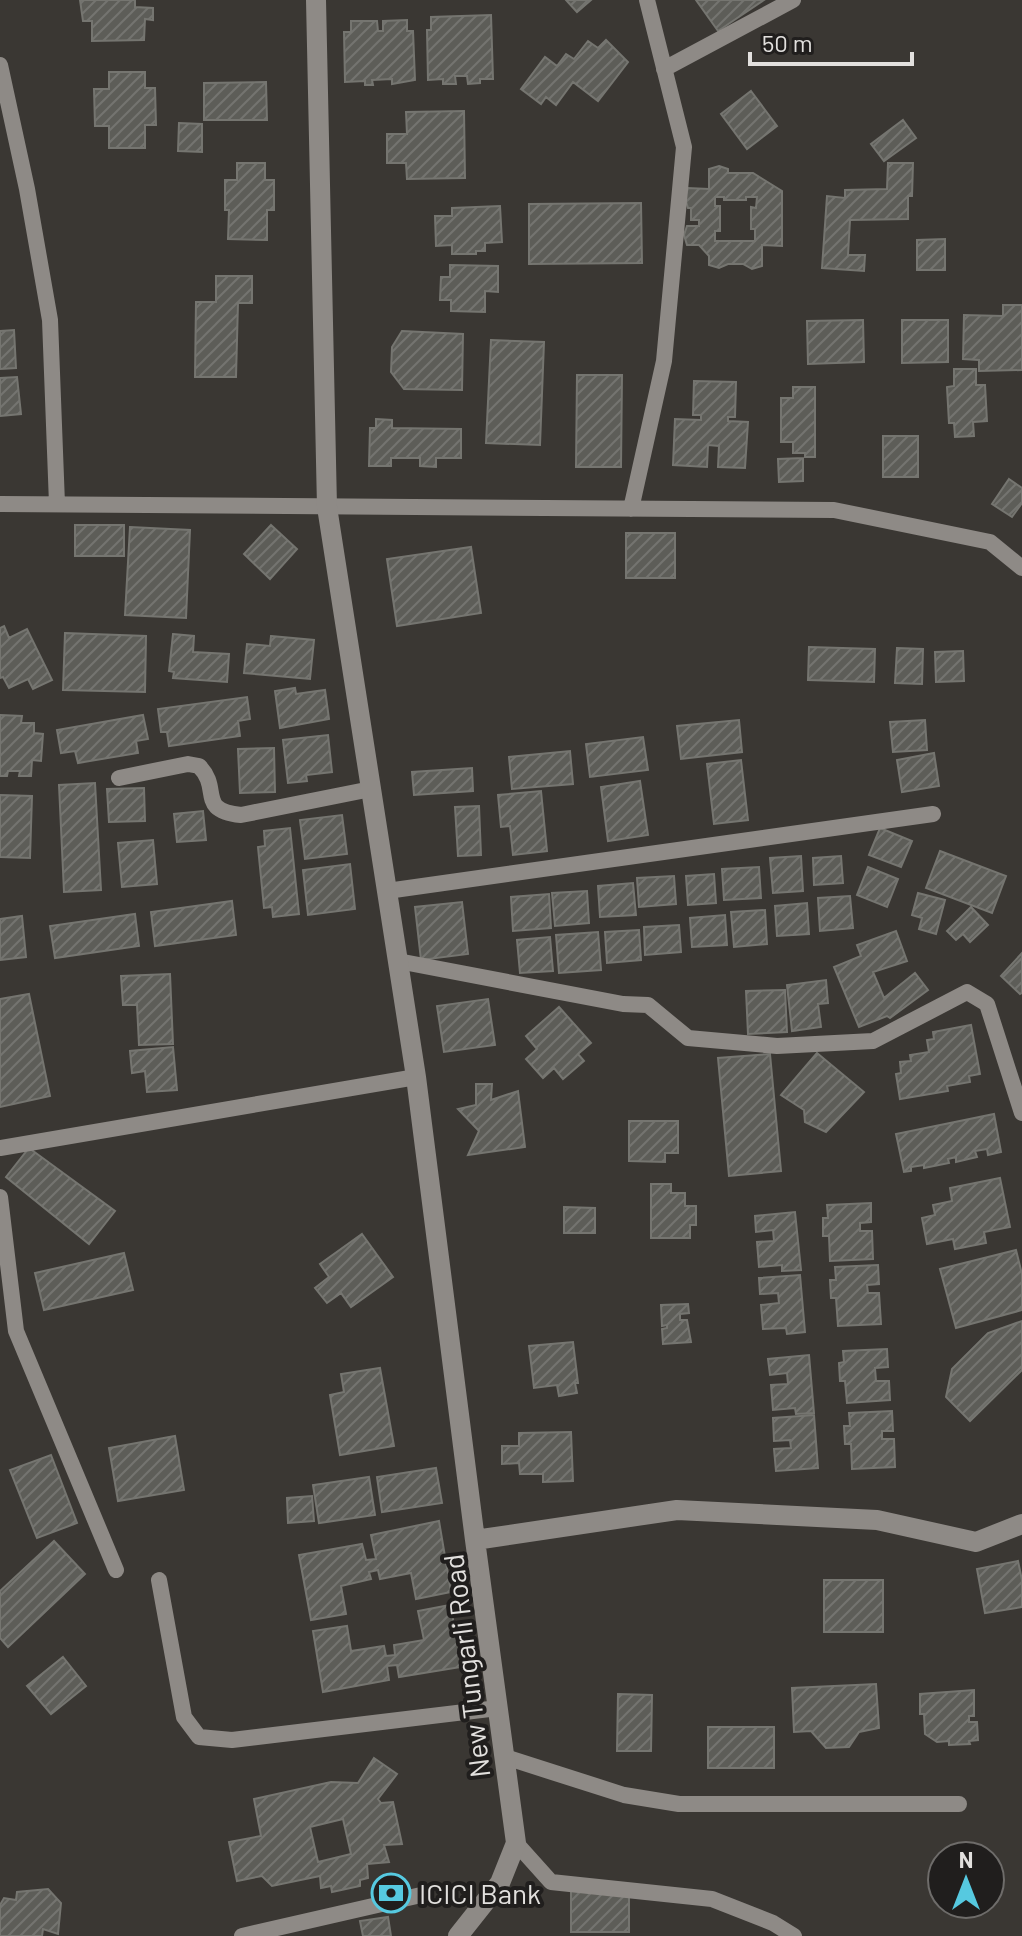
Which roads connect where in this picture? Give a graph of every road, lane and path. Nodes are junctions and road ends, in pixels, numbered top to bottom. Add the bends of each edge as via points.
1 (316, 0) edge
2 (647, 0) edge
3 (793, 0) edge
4 (0, 65) edge
5 (664, 69) junction
6 (7, 129) edge
7 (0, 504) edge
8 (57, 504) junction
9 (327, 507) junction
10 (631, 509) junction
11 (1022, 568) edge
12 (119, 778) dead end
13 (371, 789) junction
14 (933, 814) dead end
15 (387, 891) junction
16 (398, 961) junction
17 (416, 1077) junction
18 (1022, 1113) edge
19 (0, 1148) edge
20 (0, 1197) edge
21 (1022, 1524) edge
22 (475, 1540) junction
23 (116, 1570) dead end
24 (159, 1580) dead end
25 (498, 1708) junction
26 (505, 1757) junction
27 (959, 1804) dead end
28 (516, 1843) junction
29 (421, 1895) dead end
30 (242, 1936) edge
31 (458, 1936) edge
32 (794, 1936) edge

1 - 9 street
2 - 5 street
3 - 5 street
4 - 6 street
5 - 10 street via 684,147 664,361
6 - 8 street via 50,320
7 - 8 street
8 - 9 street
9 - 10 street
9 - 13 street
10 - 11 street via 834,510 990,542
12 - 13 street via 199,766 215,808 241,815
13 - 15 street
14 - 15 street
15 - 16 street
16 - 17 street
16 - 18 street via 648,1005 688,1038 777,1046 873,1041 967,992 987,1004
17 - 19 street
17 - 22 street
20 - 23 street via 16,1331
21 - 22 street, New Tungarli Road via 976,1542 877,1520 677,1510
22 - 25 street, New Tungarli Road
24 - 25 street via 184,1717 199,1737 232,1740
25 - 26 street, New Tungarli Road
26 - 27 street via 624,1795 679,1804
26 - 28 street, New Tungarli Road
28 - 31 street, New Tungarli Road via 500,1883
28 - 32 street via 551,1882 712,1899
29 - 30 street

